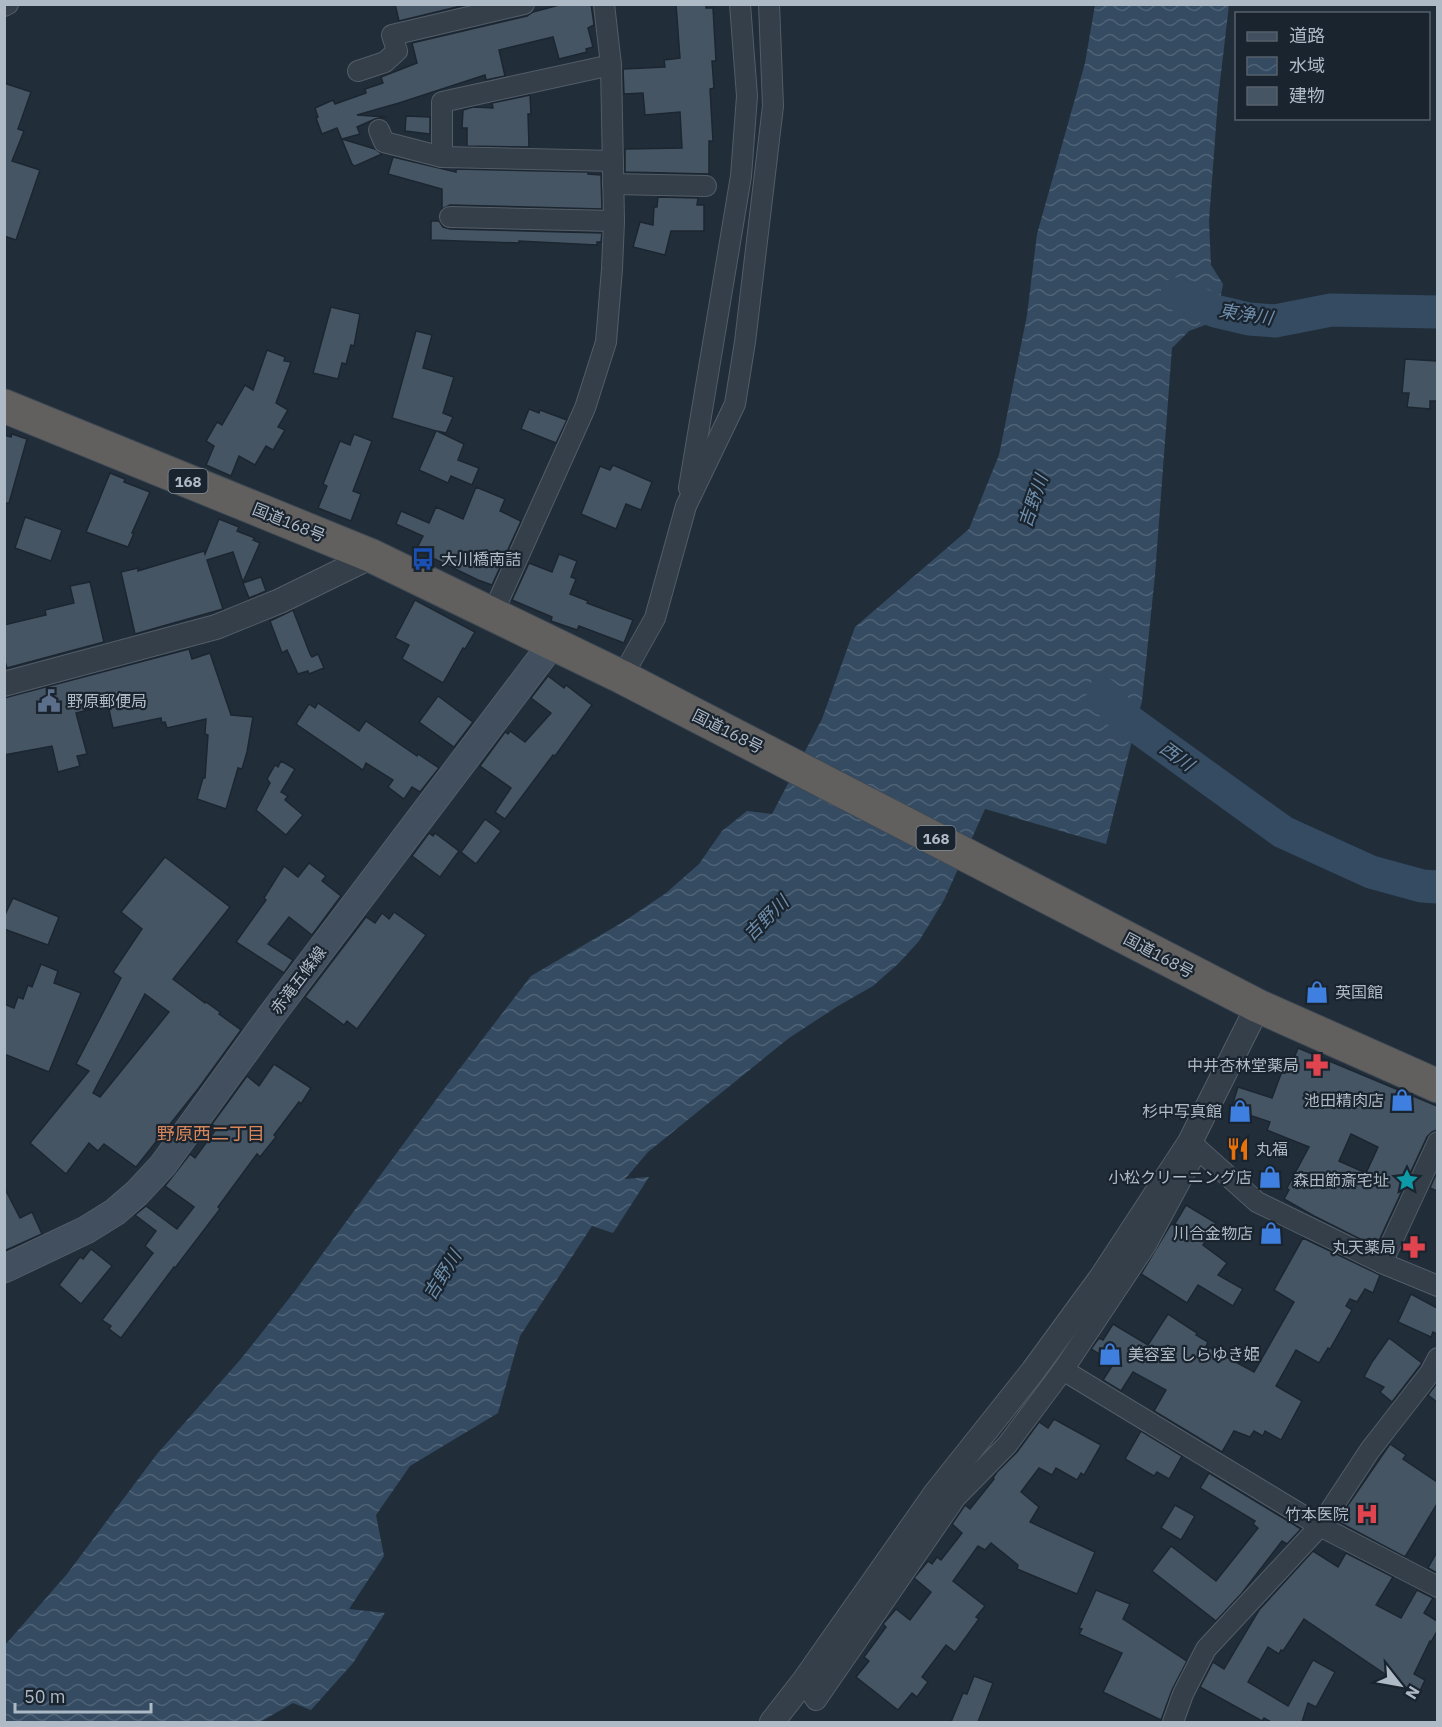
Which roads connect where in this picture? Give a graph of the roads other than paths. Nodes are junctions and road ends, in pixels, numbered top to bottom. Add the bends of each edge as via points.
1 (524, 4) edge
2 (604, 4) edge
3 (741, 4) edge
4 (770, 4) edge
5 (611, 65) junction
6 (358, 71) dead end
7 (379, 130) dead end
8 (442, 157) junction
9 (614, 161) junction
10 (614, 184) junction
11 (706, 186) dead end
12 (450, 216) dead end
13 (614, 221) junction
14 (4, 406) edge
15 (686, 506) junction
16 (372, 556) junction
17 (492, 615) junction
18 (552, 644) junction
19 (628, 680) junction
20 (4, 684) edge
21 (1248, 1001) junction
22 (1437, 1086) edge
23 (1437, 1142) edge
24 (1193, 1146) junction
25 (1382, 1263) junction
26 (4, 1269) edge
27 (1437, 1286) edge
28 (1437, 1358) edge
29 (1063, 1370) junction
30 (1320, 1526) junction
31 (1437, 1587) edge
32 (804, 1681) junction
33 (772, 1722) edge
34 (1173, 1722) edge

1 - 6 street via 392,35 397,51 385,62
2 - 5 street
3 - 15 street via 747,96 741,176
4 - 15 street via 773,106 735,404
5 - 8 street via 442,102
5 - 9 street
7 - 8 street via 384,142
8 - 9 street
9 - 10 street
10 - 11 street
10 - 13 street
12 - 13 street
13 - 17 street via 606,342 585,408
14 - 16 highway, 国道168号 / 168
15 - 19 street via 655,618
16 - 17 highway, 国道168号 / 168
16 - 20 street via 216,627
17 - 18 highway, 国道168号 / 168
18 - 19 highway, 国道168号 / 168
18 - 26 main road, 赤滝五條線 via 156,1172 137,1193 95,1224
19 - 21 highway, 国道168号 / 168
21 - 22 highway, 国道168号 / 168
21 - 24 street
23 - 25 street
24 - 25 street via 1257,1202
24 - 29 street via 1146,1245
24 - 32 street via 1033,1371 936,1493
25 - 27 street
28 - 30 street
29 - 30 street
29 - 32 street via 1007,1445 956,1497 816,1700
30 - 31 street
30 - 34 street via 1206,1649
32 - 33 street

